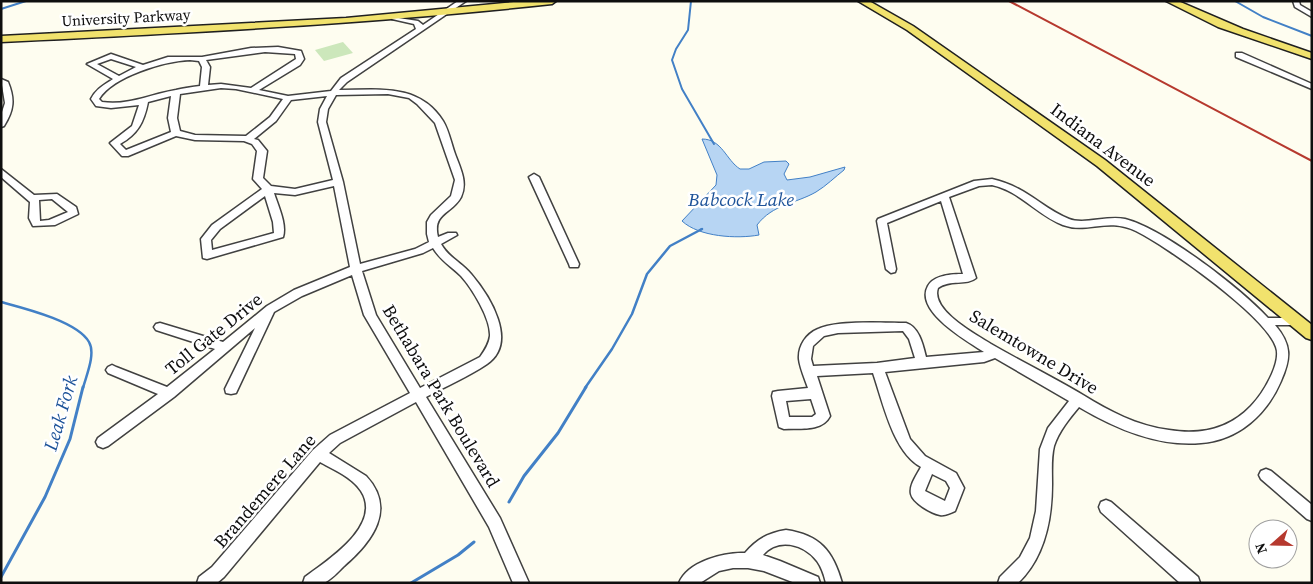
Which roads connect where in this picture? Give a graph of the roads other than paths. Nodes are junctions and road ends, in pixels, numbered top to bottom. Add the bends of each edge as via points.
1 (463, 1) edge
2 (508, 1) edge
3 (552, 1) edge
4 (862, 1) edge
5 (1296, 1) edge
6 (1177, 3) edge
7 (446, 11) junction
8 (1200, 13) junction
9 (1312, 15) edge
10 (394, 18) junction
11 (420, 29) junction
12 (1, 34) edge
13 (1, 40) edge
14 (1312, 50) edge
15 (1239, 55) dead end
16 (1312, 56) edge
17 (202, 59) junction
18 (142, 67) junction
19 (119, 79) junction
20 (1, 80) edge
21 (204, 87) junction
22 (1312, 87) edge
23 (252, 90) junction
24 (176, 92) junction
25 (333, 93) junction
26 (288, 98) junction
27 (144, 101) junction
28 (1, 124) edge
29 (176, 133) junction
30 (248, 139) junction
31 (1, 172) edge
32 (534, 177) dead end
33 (338, 182) junction
34 (268, 189) junction
35 (944, 196) junction
36 (32, 198) dead end
37 (452, 235) dead end
38 (436, 243) junction
39 (574, 264) dead end
40 (356, 268) junction
41 (891, 269) dead end
42 (270, 309) junction
43 (1267, 323) junction
44 (1291, 323) junction
45 (160, 327) dead end
46 (1312, 334) edge
47 (224, 347) junction
48 (996, 352) junction
49 (922, 362) junction
50 (877, 368) junction
51 (112, 370) dead end
52 (809, 370) junction
53 (231, 389) dead end
54 (816, 393) dead end
55 (169, 394) junction
56 (420, 395) junction
57 (1078, 399) junction
58 (103, 442) dead end
59 (318, 454) junction
60 (929, 465) dead end
61 (1266, 475) dead end
62 (1106, 507) dead end
63 (1312, 514) edge
64 (750, 559) junction
65 (205, 583) edge
66 (311, 583) edge
67 (521, 583) edge
68 (687, 583) edge
69 (812, 583) edge
70 (834, 583) edge
71 (1006, 583) edge
72 (1192, 583) edge

1 - 7 street, Bethabara Park Boulevard
2 - 7 main road, University Parkway
3 - 7 main road, University Parkway
4 - 44 main road, Indiana Avenue via 910,28 1101,163
5 - 9 street via 1301,10
6 - 8 main road
7 - 10 main road, University Parkway
7 - 11 street, Bethabara Park Boulevard
7 - 12 main road, University Parkway
8 - 14 main road
8 - 16 main road via 1258,38
10 - 11 street via 416,22
10 - 13 main road, University Parkway
11 - 25 street, Bethabara Park Boulevard via 355,71
15 - 22 street
17 - 18 street via 174,58
17 - 21 street via 206,68
17 - 23 street via 268,50 288,50 300,56 297,63
18 - 19 street
18 - 19 street via 111,56 91,64
19 - 27 street via 98,93 96,102 111,106
20 - 28 street via 10,97 10,108
21 - 23 street
21 - 24 street
23 - 26 street
24 - 27 street
24 - 29 street via 172,120
25 - 26 street
25 - 33 street, Bethabara Park Boulevard via 324,109 322,122
25 - 38 street via 403,94 420,102 439,122 460,187 454,200 432,221 431,234
26 - 30 street via 273,119
27 - 29 street via 136,130 114,143 125,154
29 - 30 street via 192,137
30 - 34 street via 262,151 258,179
31 - 36 street
32 - 39 street
33 - 34 street via 295,192
33 - 40 street, Bethabara Park Boulevard
34 - 34 street via 216,227 206,239 206,255 279,235
35 - 41 street via 882,220
35 - 43 street, Salemtowne Drive via 977,183 992,182 1014,189 1070,224 1105,220 1128,223 1200,266
35 - 48 street, Salemtowne Drive via 970,278 938,282 931,297 937,309 964,333
37 - 38 street, Toll Gate Drive
38 - 40 street, Toll Gate Drive via 408,255
38 - 56 street, Brandemere Lane via 444,256 470,281 491,315 496,331 492,349 484,360
40 - 42 street, Toll Gate Drive via 312,286
40 - 56 street, Bethabara Park Boulevard via 370,315
42 - 47 street, Toll Gate Drive
42 - 53 street
43 - 44 street via 1280,327
43 - 57 street, Salemtowne Drive via 1280,342 1284,355 1267,397 1258,408 1227,431 1197,438 1161,435 1124,424
44 - 46 main road, Indiana Avenue
45 - 47 street
47 - 55 street, Toll Gate Drive
48 - 49 street via 984,358
48 - 57 street, Salemtowne Drive
49 - 50 street
49 - 52 street via 914,338 906,327 838,329 821,332 807,344 804,359
50 - 52 street
50 - 60 street via 904,442
51 - 55 street
52 - 54 street
55 - 58 street, Toll Gate Drive
56 - 59 street, Brandemere Lane via 349,429
56 - 67 street, Bethabara Park Boulevard via 495,523
57 - 71 street via 1048,444 1044,519 1040,535 1024,565
59 - 65 street, Brandemere Lane via 218,572
59 - 66 street via 366,486 372,496 373,508 370,526 359,544
61 - 63 street
62 - 72 street
64 - 68 street via 720,562 705,568
64 - 69 street via 783,568
64 - 70 street via 756,550 772,539 792,537 820,552 827,561

